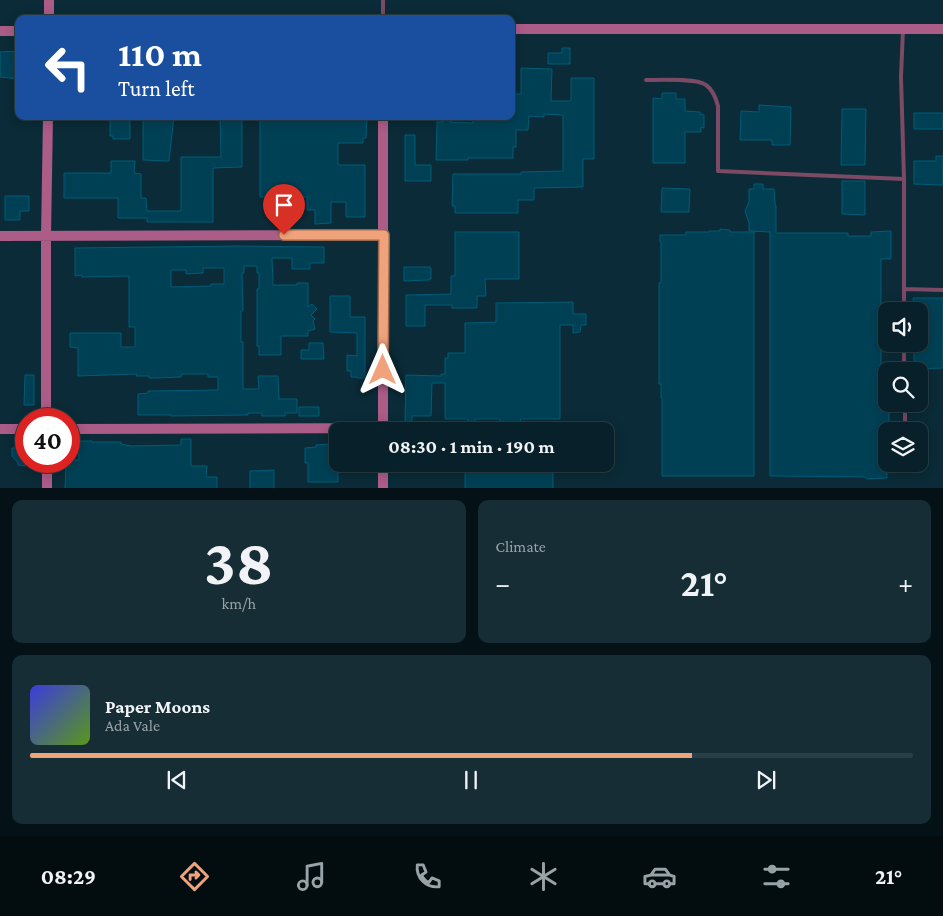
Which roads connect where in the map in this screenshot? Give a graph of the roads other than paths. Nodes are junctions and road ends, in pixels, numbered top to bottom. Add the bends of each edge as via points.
1 (49, 0) edge
2 (383, 0) edge
3 (49, 15) edge
4 (383, 15) edge
5 (515, 29) edge
6 (903, 29) junction
7 (943, 29) edge
8 (0, 31) edge
9 (15, 31) edge
10 (646, 80) dead end
11 (48, 120) edge
12 (383, 120) edge
13 (904, 179) junction
14 (384, 235) junction
15 (0, 236) edge
16 (46, 236) junction
17 (904, 289) junction
18 (943, 290) edge
19 (904, 302) edge
20 (46, 408) edge
21 (383, 422) edge
22 (0, 429) edge
23 (15, 429) edge
24 (80, 429) edge
25 (329, 430) edge
26 (383, 472) edge
27 (47, 473) edge
28 (47, 488) edge
29 (383, 488) edge

1 - 3 street
2 - 4 lane
5 - 6 street
6 - 7 street
6 - 13 lane
8 - 9 street
10 - 13 lane via 690,81 705,84 711,90 718,106 718,171
11 - 16 street
12 - 14 street
13 - 17 lane
14 - 16 street
14 - 21 street
15 - 16 street
16 - 20 street
17 - 18 lane
17 - 19 lane
22 - 23 street
24 - 25 street
26 - 29 street
27 - 28 street

